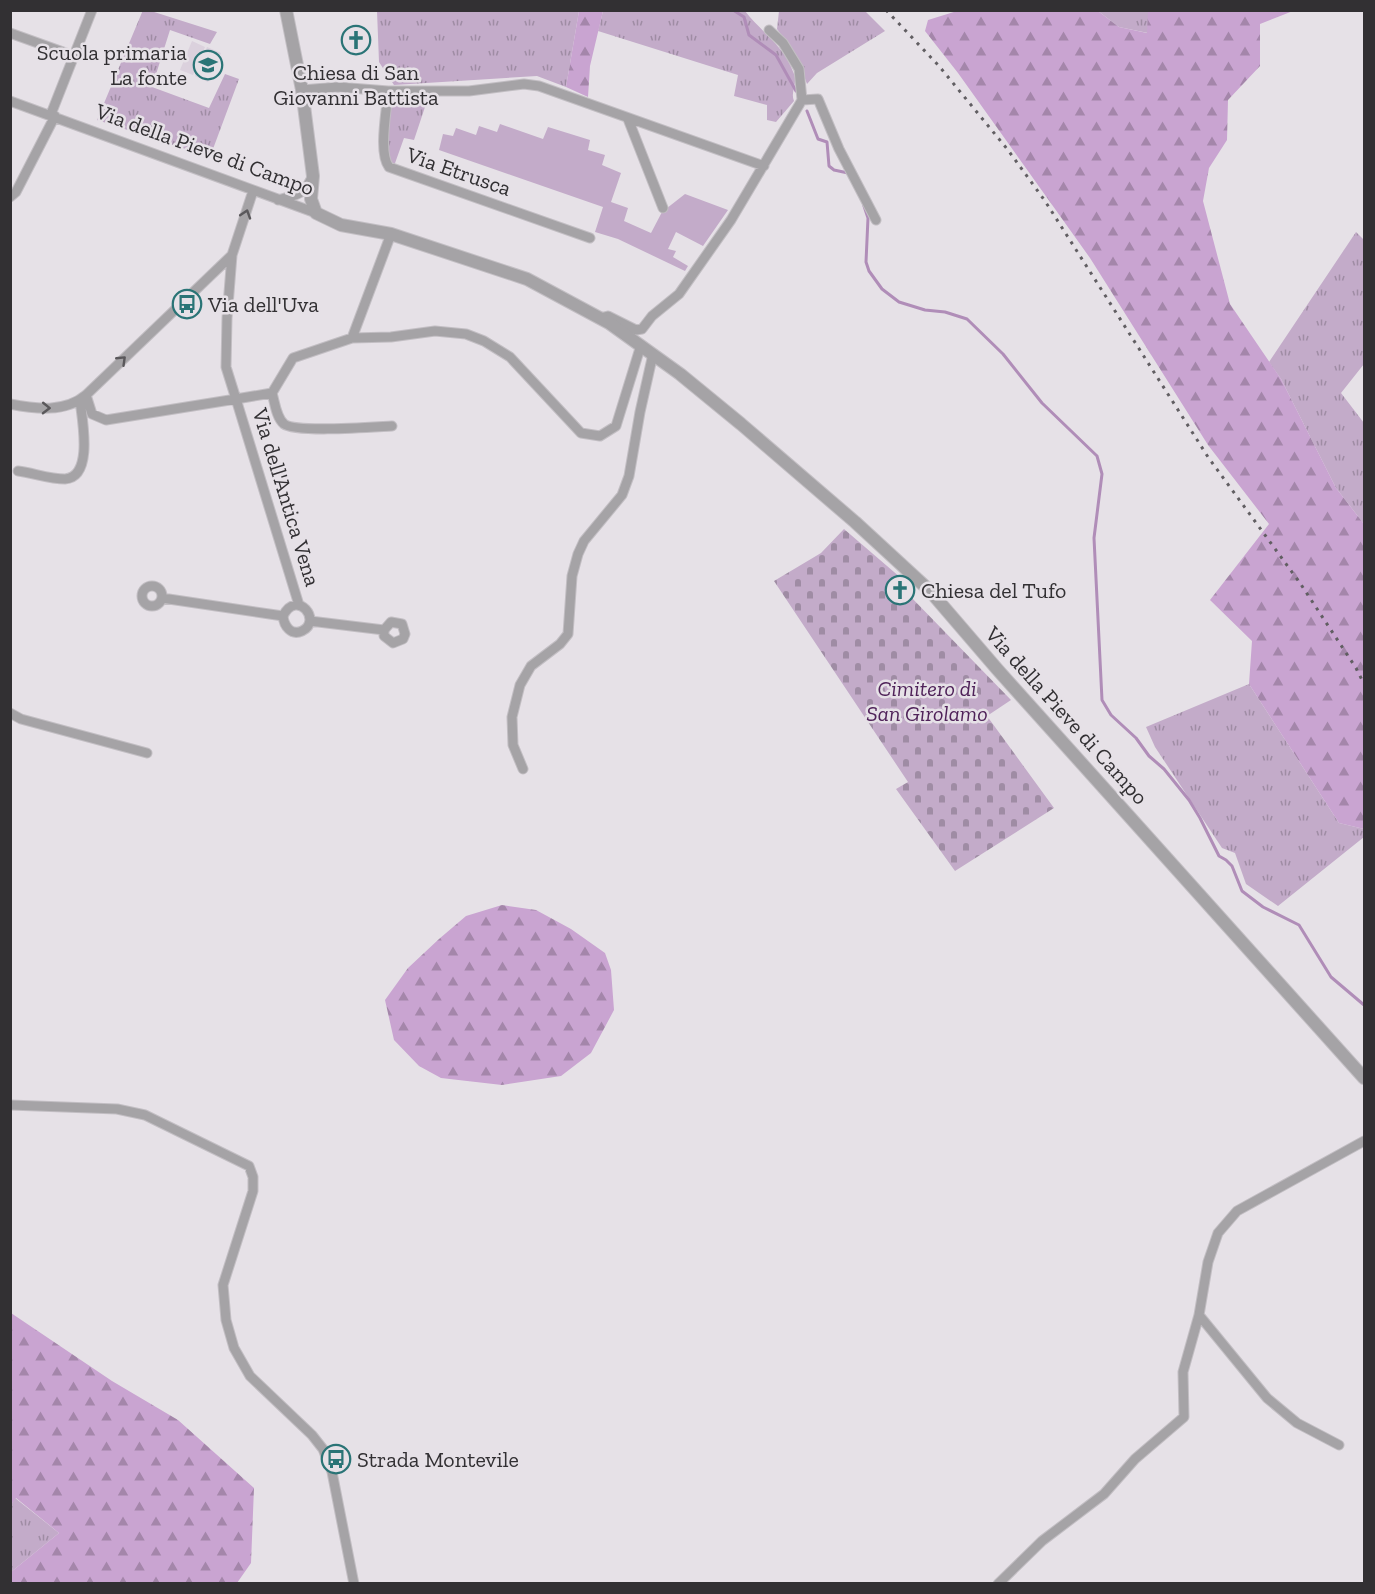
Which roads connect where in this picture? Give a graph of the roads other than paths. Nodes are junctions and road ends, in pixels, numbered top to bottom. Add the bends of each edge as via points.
1 (92, 10) edge
2 (286, 10) edge
3 (769, 30) dead end
4 (10, 33) edge
5 (74, 56) junction
6 (302, 90) junction
7 (388, 91) junction
8 (802, 100) junction
9 (10, 101) edge
10 (53, 115) junction
11 (628, 119) junction
12 (764, 166) junction
13 (312, 176) junction
14 (253, 191) junction
15 (10, 197) edge
16 (277, 200) junction
17 (663, 208) dead end
18 (316, 213) junction
19 (876, 220) dead end
20 (391, 234) junction
21 (590, 238) dead end
22 (232, 255) junction
23 (600, 318) junction
24 (352, 338) junction
25 (641, 345) junction
26 (653, 354) junction
27 (272, 393) junction
28 (83, 397) junction
29 (236, 399) junction
30 (10, 404) edge
31 (392, 426) dead end
32 (18, 471) dead end
33 (162, 598) dead end
34 (299, 605) junction
35 (283, 616) junction
36 (310, 621) junction
37 (384, 630) dead end
38 (10, 712) edge
39 (147, 753) dead end
40 (523, 769) dead end
41 (1365, 1078) edge
42 (10, 1105) edge
43 (1365, 1141) edge
44 (1199, 1316) junction
45 (1339, 1445) dead end
46 (354, 1584) edge
47 (998, 1584) edge

1 - 5 street
2 - 6 street, Via della Pieve di Campo
3 - 8 street via 783,43 799,69
4 - 5 street
5 - 10 street
6 - 7 street via 338,87
6 - 13 street, Via della Pieve di Campo
7 - 11 street via 469,91 524,84
7 - 21 street, Via Etrusca via 384,161 389,167
8 - 12 street, Via della Pieve di Campo
8 - 19 street via 818,99
9 - 10 street, Via della Pieve di Campo
10 - 14 street, Via della Pieve di Campo
10 - 15 street
11 - 12 street
11 - 17 street
12 - 23 street, Via della Pieve di Campo via 679,294 642,329 636,330 608,316
13 - 16 street via 307,189
13 - 18 street, Via della Pieve di Campo
14 - 16 street, Via della Pieve di Campo
22 -> 14 street
16 - 18 street, Via della Pieve di Campo
18 - 20 street, Via della Pieve di Campo via 341,225
20 - 23 street, Via della Pieve di Campo via 526,279
20 - 24 street
28 -> 22 street
22 - 29 street via 226,367
23 - 25 street, Via della Pieve di Campo
24 - 25 street, Via dell'Antica Vena via 435,331 466,334 484,341 510,357 581,433 600,436 616,426
24 - 27 street, Via dell'Antica Vena via 294,358
25 - 26 street, Via della Pieve di Campo
26 - 40 street via 622,495 578,554 572,576 568,634 531,666 520,685 512,717 513,745
26 - 41 street, Via della Pieve di Campo via 786,462 930,591
27 - 29 street, Via dell'Antica Vena
27 - 31 street via 279,417 292,427
28 - 29 street via 92,414 106,420
30 -> 28 street via 56,408
28 - 32 street via 84,448 81,468 74,477 63,479
29 - 34 street, Via dell'Antica Vena
33 - 35 street, Via dell'Antica Vena
34 - 35 street, Via dell'Antica Vena via 286,610
34 - 36 street, Via dell'Antica Vena via 305,608
35 - 36 street, Via dell'Antica Vena via 287,629 294,632 307,628
36 - 37 street, Via dell'Antica Vena
38 - 39 street via 21,719
42 - 46 street via 117,1109 145,1115 249,1166 254,1191 223,1285 226,1320 234,1348 250,1376 323,1449 332,1472
43 - 44 street via 1237,1211 1218,1233 1208,1262
44 - 45 street via 1267,1398 1297,1423
44 - 47 street via 1183,1372 1184,1417 1135,1459 1104,1494 1042,1541

